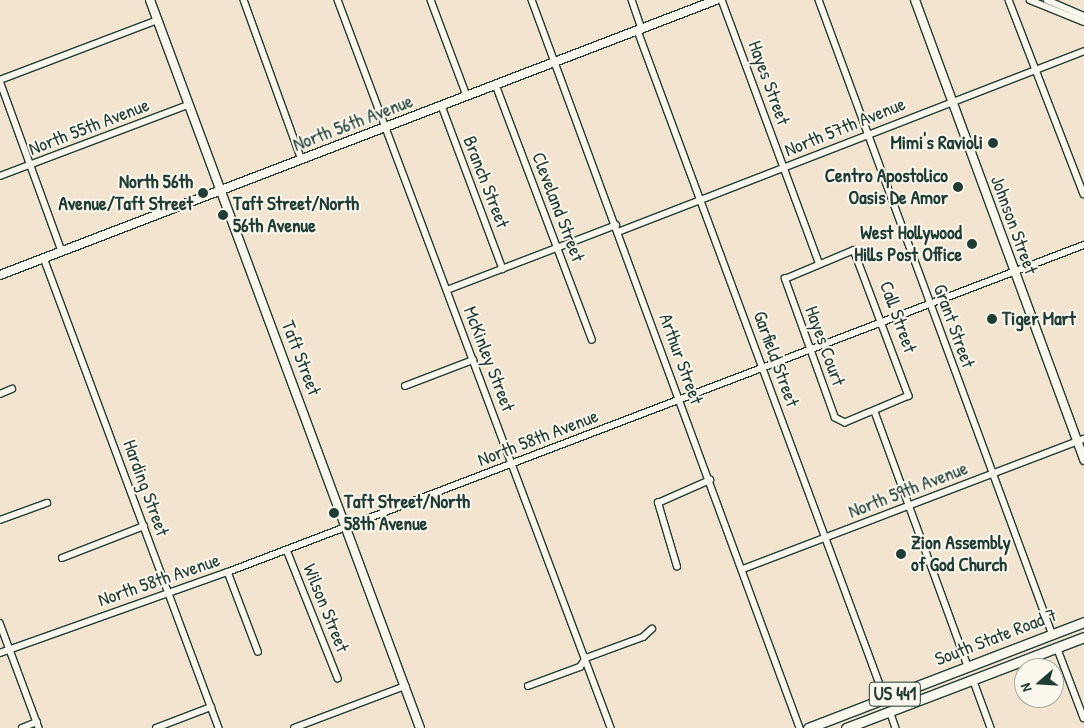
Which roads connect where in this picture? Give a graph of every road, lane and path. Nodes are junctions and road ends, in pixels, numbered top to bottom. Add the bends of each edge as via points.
1 (150, 0) edge
2 (244, 0) edge
3 (338, 0) edge
4 (432, 0) edge
5 (532, 0) edge
6 (632, 0) edge
7 (716, 0) edge
8 (722, 0) edge
9 (819, 0) edge
10 (915, 0) edge
11 (1009, 0) edge
12 (1030, 0) edge
13 (1047, 0) edge
14 (1084, 16) edge
15 (158, 20) junction
16 (1084, 22) edge
17 (640, 30) junction
18 (1084, 51) edge
19 (555, 62) junction
20 (1038, 69) junction
21 (0, 80) edge
22 (496, 85) junction
23 (466, 96) junction
24 (952, 102) junction
25 (188, 105) junction
26 (442, 106) junction
27 (384, 128) junction
28 (868, 134) junction
29 (302, 160) junction
30 (30, 165) junction
31 (785, 168) junction
32 (0, 176) edge
33 (221, 190) junction
34 (1084, 194) edge
35 (702, 200) junction
36 (617, 228) junction
37 (1084, 245) edge
38 (558, 247) junction
39 (62, 251) junction
40 (44, 258) junction
41 (819, 262) junction
42 (503, 268) junction
43 (1014, 272) junction
44 (0, 275) edge
45 (447, 290) junction
46 (930, 304) junction
47 (883, 322) junction
48 (592, 339) dead end
49 (810, 350) junction
50 (473, 360) junction
51 (763, 369) junction
52 (405, 386) dead end
53 (12, 389) dead end
54 (0, 394) edge
55 (680, 400) junction
56 (875, 412) junction
57 (1080, 440) edge
58 (1084, 460) edge
59 (512, 464) junction
60 (993, 473) junction
61 (710, 480) junction
62 (47, 503) dead end
63 (910, 506) junction
64 (0, 520) edge
65 (144, 526) junction
66 (346, 527) junction
67 (826, 538) junction
68 (287, 550) junction
69 (62, 558) dead end
70 (677, 567) dead end
71 (743, 569) junction
72 (228, 572) junction
73 (169, 592) junction
74 (1084, 622) edge
75 (0, 623) edge
76 (652, 629) dead end
77 (1052, 634) junction
78 (1084, 637) edge
79 (1057, 647) junction
80 (10, 649) junction
81 (258, 651) dead end
82 (0, 653) edge
83 (586, 658) junction
84 (982, 660) junction
85 (968, 666) junction
86 (338, 678) dead end
87 (973, 679) junction
88 (957, 685) junction
89 (405, 686) junction
90 (528, 686) dead end
91 (884, 698) junction
92 (212, 707) junction
93 (890, 711) junction
94 (1084, 718) edge
95 (38, 725) edge
96 (22, 728) edge
97 (156, 728) edge
98 (219, 728) edge
99 (294, 728) edge
100 (420, 728) edge
101 (611, 728) edge
102 (800, 728) edge
103 (808, 728) edge
104 (846, 728) edge
105 (896, 728) edge
106 (992, 728) edge

1 - 15 street, Taft Street
2 - 29 street
3 - 27 street, McKinley Street
4 - 23 street
5 - 19 street, Arthur Street
6 - 17 street, Garfield Street
7 - 17 street, North 56th Avenue
8 - 31 street, Hayes Street
9 - 28 street, Grant Street
10 - 24 street, Johnson Street
11 - 20 street
12 - 16 street
13 - 14 street
15 - 21 street
15 - 25 street, Taft Street
17 - 19 street, North 56th Avenue
17 - 35 street, Garfield Street
18 - 20 street, North 57th Avenue
19 - 22 street, North 56th Avenue
19 - 36 street, Arthur Street
20 - 24 street, North 57th Avenue
20 - 34 street
21 - 30 street
22 - 23 street, North 56th Avenue
22 - 38 street, Cleveland Street
23 - 26 street, North 56th Avenue
24 - 28 street, North 57th Avenue
24 - 43 street, Johnson Street
25 - 30 street, North 55th Avenue
25 - 33 street, Taft Street
26 - 27 street, North 56th Avenue
26 - 42 street, Branch Street
27 - 29 street, North 56th Avenue
27 - 45 street, McKinley Street
28 - 31 street, North 57th Avenue
28 - 46 street, Grant Street
29 - 33 street, North 56th Avenue
30 - 32 street, North 55th Avenue
30 - 39 street
31 - 35 street, North 57th Avenue
31 - 41 street, Hayes Street
33 - 39 street, North 56th Avenue
33 - 66 street, Taft Street
35 - 36 street, North 57th Avenue
35 - 51 street, Garfield Street
36 - 38 street, North 57th Avenue
36 - 55 street, Arthur Street
37 - 43 street, North 58th Avenue
38 - 42 street, North 57th Avenue
38 - 48 street, Cleveland Street
39 - 40 street, North 56th Avenue
40 - 44 street, North 56th Avenue
40 - 65 street, Harding Street
41 - 47 street, Call Street via 854,250
41 - 49 street, Hayes Court via 785,279
42 - 45 street, North 57th Avenue
43 - 46 street, North 58th Avenue
43 - 57 street, Johnson Street
45 - 50 street, McKinley Street
46 - 47 street, North 58th Avenue
46 - 60 street, Grant Street
47 - 49 street, North 58th Avenue
47 - 56 street, Call Street via 909,396
49 - 51 street, North 58th Avenue
49 - 56 street, Hayes Court via 840,422
50 - 52 street
50 - 59 street, McKinley Street
51 - 55 street, North 58th Avenue
51 - 67 street, Garfield Street
53 - 54 street
55 - 59 street, North 58th Avenue
55 - 61 street, Arthur Street
56 - 63 street
57 - 58 street, Johnson Street
57 - 60 street, North 59th Avenue
59 - 66 street, North 58th Avenue
59 - 83 street, McKinley Street
60 - 63 street, North 59th Avenue
60 - 77 street, Grant Street
61 - 70 street via 658,503
61 - 71 street, Arthur Street
62 - 64 street
63 - 67 street, North 59th Avenue
63 - 85 street
65 - 69 street
65 - 73 street, Harding Street
66 - 68 street, North 58th Avenue
66 - 89 street, Taft Street
67 - 71 street, North 59th Avenue
67 - 91 street, Garfield Street
68 - 72 street, North 58th Avenue
68 - 86 street, Wilson Street
71 - 102 street, Arthur Street
72 - 73 street, North 58th Avenue
72 - 81 street
73 - 80 street, North 58th Avenue
73 - 92 street, Harding Street
74 - 77 main road, South State Road 7 / US 441
75 - 80 street
76 - 83 street via 643,637
77 - 84 main road, South State Road 7 / US 441
78 - 79 main road, South State Road 7 / US 441
79 - 87 main road, South State Road 7 / US 441
79 - 94 street
80 - 82 street, North 58th Avenue
80 - 95 street
83 - 90 street via 580,667
83 - 101 street, McKinley Street
84 - 85 main road, South State Road 7 / US 441
84 - 87 main road
85 - 88 main road
85 - 91 main road, South State Road 7 / US 441
87 - 88 main road, South State Road 7 / US 441
87 - 106 street
88 - 93 main road, South State Road 7 / US 441
89 - 99 street
89 - 100 street, Taft Street
91 - 103 main road, South State Road 7 / US 441
92 - 97 street
92 - 98 street, Harding Street
93 - 104 main road, South State Road 7 / US 441
93 - 105 street
95 - 96 street

